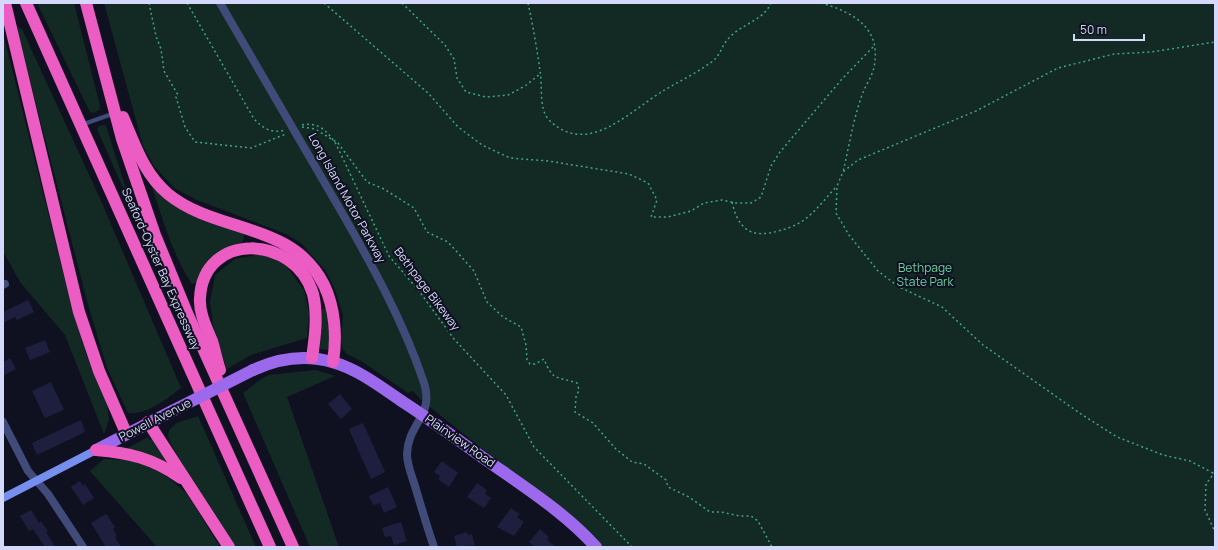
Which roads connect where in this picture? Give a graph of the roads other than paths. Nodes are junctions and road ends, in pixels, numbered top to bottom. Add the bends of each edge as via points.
1 (5, 3) edge
2 (26, 3) edge
3 (86, 3) edge
4 (220, 3) edge
5 (104, 72) junction
6 (115, 113) junction
7 (81, 125) junction
8 (312, 358) junction
9 (333, 362) junction
10 (230, 408) junction
11 (423, 415) junction
12 (3, 422) edge
13 (148, 422) junction
14 (126, 434) junction
15 (96, 450) junction
16 (184, 479) junction
17 (38, 480) junction
18 (3, 498) edge
19 (83, 547) edge
20 (228, 547) edge
21 (270, 547) edge
22 (293, 547) edge
23 (434, 547) edge
24 (596, 547) edge

1 - 14 highway via 80,312 94,358
2 - 7 highway, Seaford-Oyster Bay Expressway
3 - 5 highway, Seaford-Oyster Bay Expressway
4 - 11 street, Long Island Motor Parkway via 294,128 394,310 424,381 427,394
5 - 6 highway, Seaford-Oyster Bay Expressway
5 - 9 highway via 140,159 159,186 187,206 281,241 298,252 311,265 326,291 332,310 335,343
6 - 7 lane
6 - 10 highway, Seaford-Oyster Bay Expressway via 154,235
7 - 21 highway, Seaford-Oyster Bay Expressway
8 - 9 main road, Plainview Road
8 - 10 highway via 316,328 314,301 308,284 296,268 281,255 265,248 248,248 224,256 208,273 201,289 200,304
8 - 13 main road, Powell Avenue, bridge via 279,360 253,370
9 - 11 main road, Plainview Road via 358,373
10 - 22 highway, Seaford-Oyster Bay Expressway
11 - 23 street via 410,434 407,456
11 - 24 main road, Plainview Road via 542,500
12 - 17 street via 28,471
13 - 14 main road, Powell Avenue
13 - 16 highway
14 - 15 main road, Powell Avenue
15 - 16 highway via 142,457
15 - 17 main road, Powell Avenue
16 - 20 highway
17 - 18 main road, Powell Avenue
17 - 19 street

